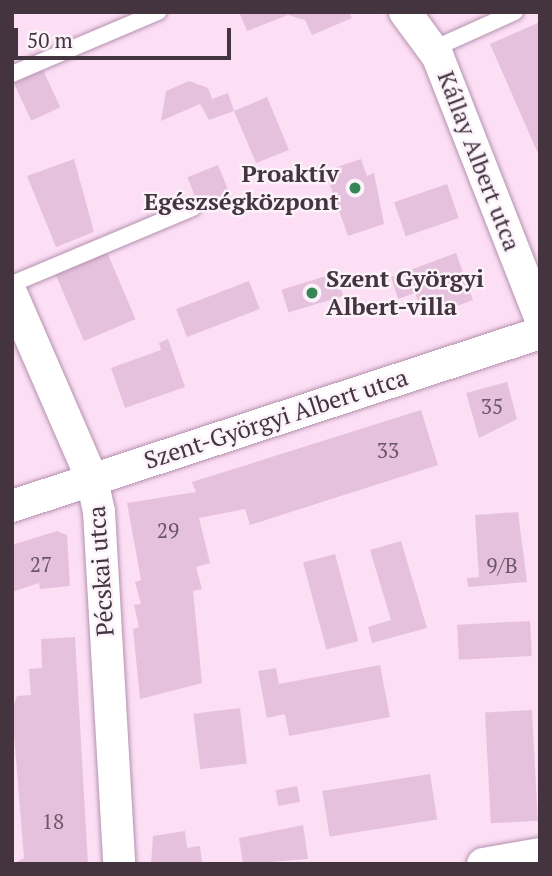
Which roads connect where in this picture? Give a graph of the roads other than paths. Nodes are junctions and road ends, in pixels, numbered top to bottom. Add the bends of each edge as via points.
1 (158, 12) edge
2 (405, 12) edge
3 (515, 12) edge
4 (433, 49) junction
5 (12, 74) edge
6 (192, 208) dead end
7 (12, 284) edge
8 (12, 295) edge
9 (540, 317) edge
10 (540, 333) edge
11 (92, 479) junction
12 (12, 506) edge
13 (540, 854) edge
14 (119, 864) edge
15 (483, 864) edge

1 - 5 lane
2 - 4 street, Kállay Albert utca
3 - 4 lane
4 - 9 street, Kállay Albert utca
6 - 7 lane
8 - 11 street, Pécskai utca
10 - 11 street, Szent-Györgyi Albert utca
11 - 12 street, Szent-Györgyi Albert utca
11 - 14 street, Pécskai utca
13 - 15 street

